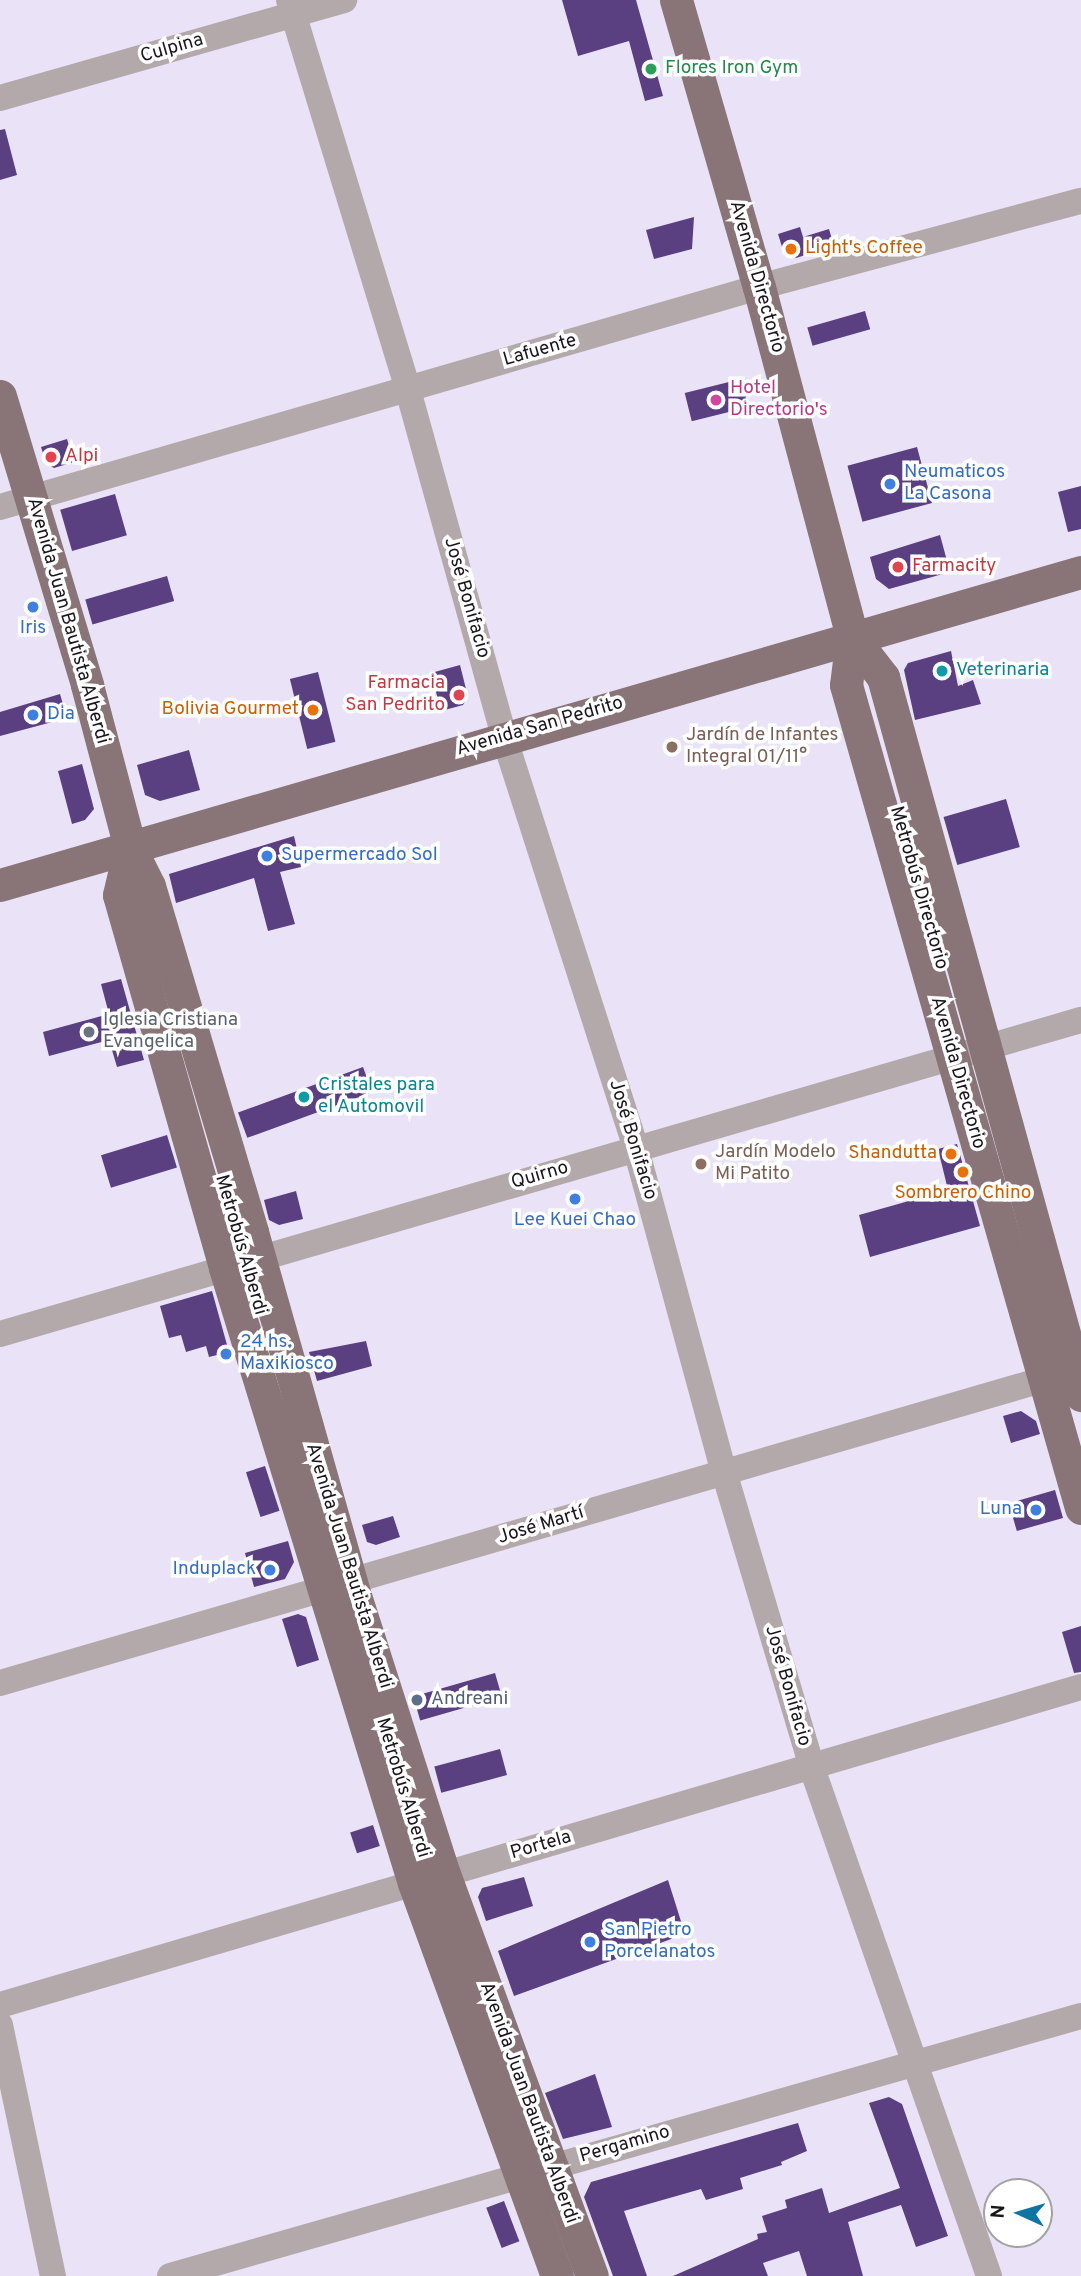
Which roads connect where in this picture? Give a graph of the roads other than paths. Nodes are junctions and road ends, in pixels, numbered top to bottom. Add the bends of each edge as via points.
1 (344, 0) edge
2 (676, 0) edge
3 (291, 7) edge
4 (0, 98) edge
5 (1081, 201) edge
6 (759, 286) junction
7 (408, 390) junction
8 (0, 396) edge
9 (15, 502) edge
10 (1081, 572) edge
11 (852, 636) junction
12 (504, 737) junction
13 (130, 848) junction
14 (0, 885) edge
15 (1081, 1020) edge
16 (967, 1052) junction
17 (636, 1149) junction
18 (243, 1262) junction
19 (0, 1334) edge
20 (1067, 1378) edge
21 (1081, 1462) edge
22 (724, 1472) junction
23 (1081, 1508) edge
24 (338, 1587) junction
25 (0, 1683) edge
26 (1081, 1687) edge
27 (811, 1768) junction
28 (429, 1878) junction
29 (0, 2005) edge
30 (1081, 2016) edge
31 (0, 2025) edge
32 (915, 2063) junction
33 (535, 2171) junction
34 (53, 2276) edge
35 (170, 2276) edge
36 (557, 2276) edge
37 (576, 2276) edge
38 (592, 2276) edge
39 (989, 2276) edge

1 - 3 street, Culpina
2 - 6 main road, Avenida Directorio
3 - 4 street, Culpina
3 - 7 street, José Bonifacio
5 - 6 street, Lafuente
6 - 7 street, Lafuente
6 - 11 main road, Avenida Directorio
7 - 9 street, Lafuente
7 - 12 street, José Bonifacio
8 - 9 main road, Avenida Juan Bautista Alberdi
9 - 13 main road, Avenida Juan Bautista Alberdi
10 - 11 main road, Avenida San Pedrito
11 - 12 main road, Avenida San Pedrito
11 - 16 main road, Avenida Directorio via 883,677
12 - 13 main road, Avenida San Pedrito
12 - 17 street, José Bonifacio
13 - 14 main road, Avenida San Pedrito
13 - 18 main road, Avenida Juan Bautista Alberdi via 149,886
15 - 16 street, Quirno
16 - 17 street, Quirno
16 - 20 main road, Avenida Directorio
17 - 18 street, Quirno
17 - 22 street, José Bonifacio
18 - 19 street, Quirno
18 - 24 main road, Avenida Juan Bautista Alberdi
20 - 21 street
20 - 22 street, José Martí
20 - 23 main road, Avenida Directorio
22 - 24 street, José Martí
22 - 27 street, José Bonifacio
24 - 25 street, José Martí
24 - 28 main road, Avenida Juan Bautista Alberdi
26 - 27 street, Portela
27 - 28 street, Portela
27 - 32 street, José Bonifacio
28 - 29 street, Portela
28 - 33 main road, Avenida Juan Bautista Alberdi
30 - 32 street, Pergamino
31 - 34 street
32 - 33 street, Pergamino
32 - 39 street, José Bonifacio
33 - 35 street, Pergamino
33 - 36 main road, Avenida Juan Bautista Alberdi
33 - 37 street
33 - 38 main road, Avenida Juan Bautista Alberdi

